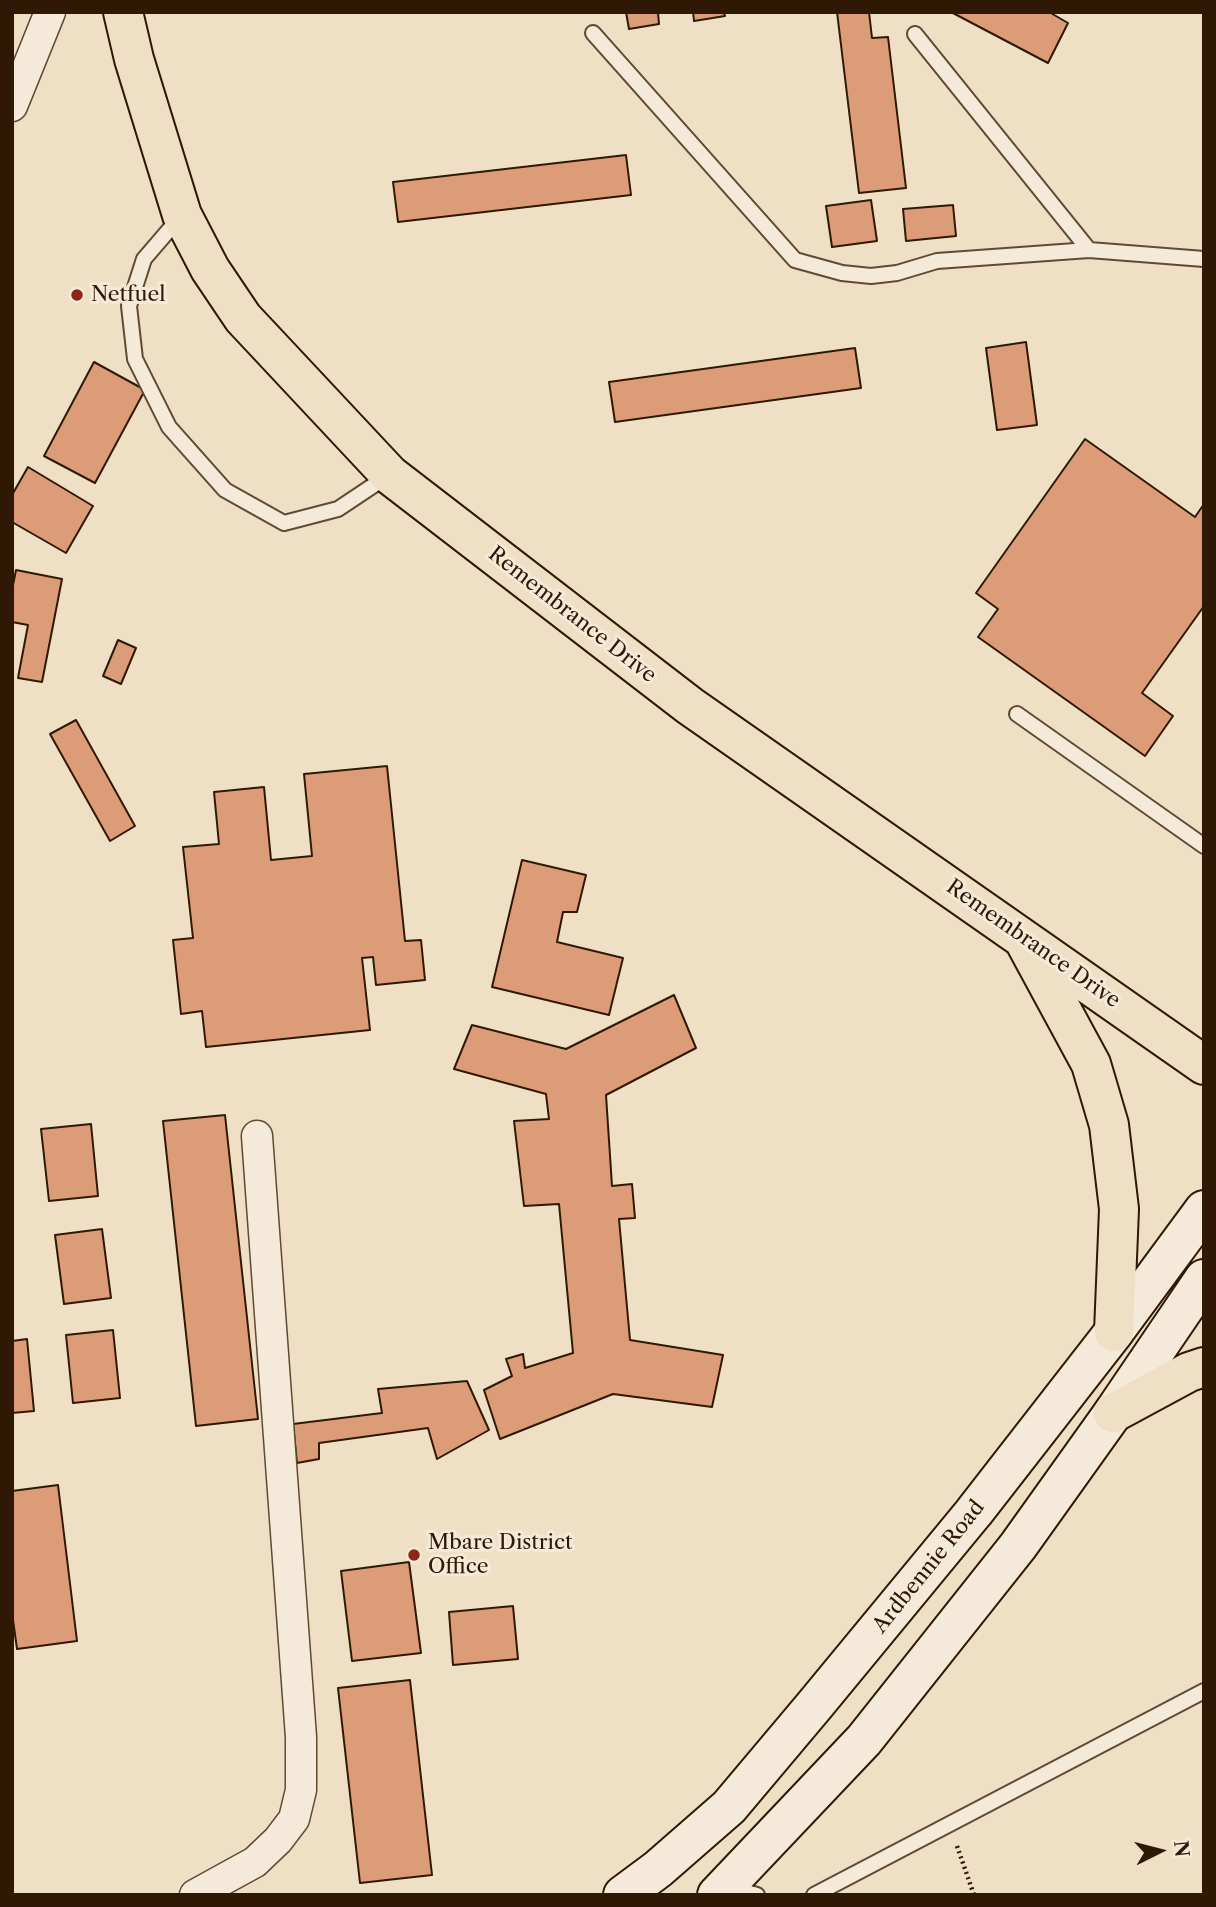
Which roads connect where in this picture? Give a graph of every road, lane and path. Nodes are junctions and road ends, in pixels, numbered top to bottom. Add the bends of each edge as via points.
1 (50, 12) edge
2 (123, 12) edge
3 (593, 33) dead end
4 (915, 34) dead end
5 (12, 106) edge
6 (182, 215) junction
7 (1089, 250) junction
8 (1204, 259) edge
9 (390, 475) junction
10 (1017, 714) dead end
11 (1204, 846) edge
12 (1021, 935) junction
13 (1204, 1065) edge
14 (257, 1136) dead end
15 (1204, 1210) edge
16 (1204, 1279) edge
17 (1114, 1332) junction
18 (1204, 1367) edge
19 (1113, 1413) junction
20 (1204, 1691) edge
21 (950, 1824) junction
22 (734, 1892) edge
23 (195, 1895) edge
24 (623, 1895) edge
25 (814, 1895) edge
26 (974, 1895) edge

1 - 5 street
2 - 6 main road, Remembrance Drive
3 - 7 lane via 795,260 872,276 937,261
4 - 7 lane
6 - 9 main road, Remembrance Drive via 243,318
6 - 9 lane via 144,259 129,306 135,359 169,427 225,490 284,523 338,509
7 - 8 lane
9 - 12 main road, Remembrance Drive via 690,706
10 - 11 lane
12 - 13 main road, Remembrance Drive
12 - 17 main road via 1091,1064 1109,1125 1119,1209
14 - 23 street via 301,1737 301,1790 294,1819 256,1862
15 - 17 main road, Ardbennie Road
16 - 19 main road
17 - 24 main road, Ardbennie Road via 965,1522 729,1807
18 - 19 main road
19 - 22 main road via 1018,1546 864,1741
20 - 21 lane
21 - 25 lane
21 - 26 path

